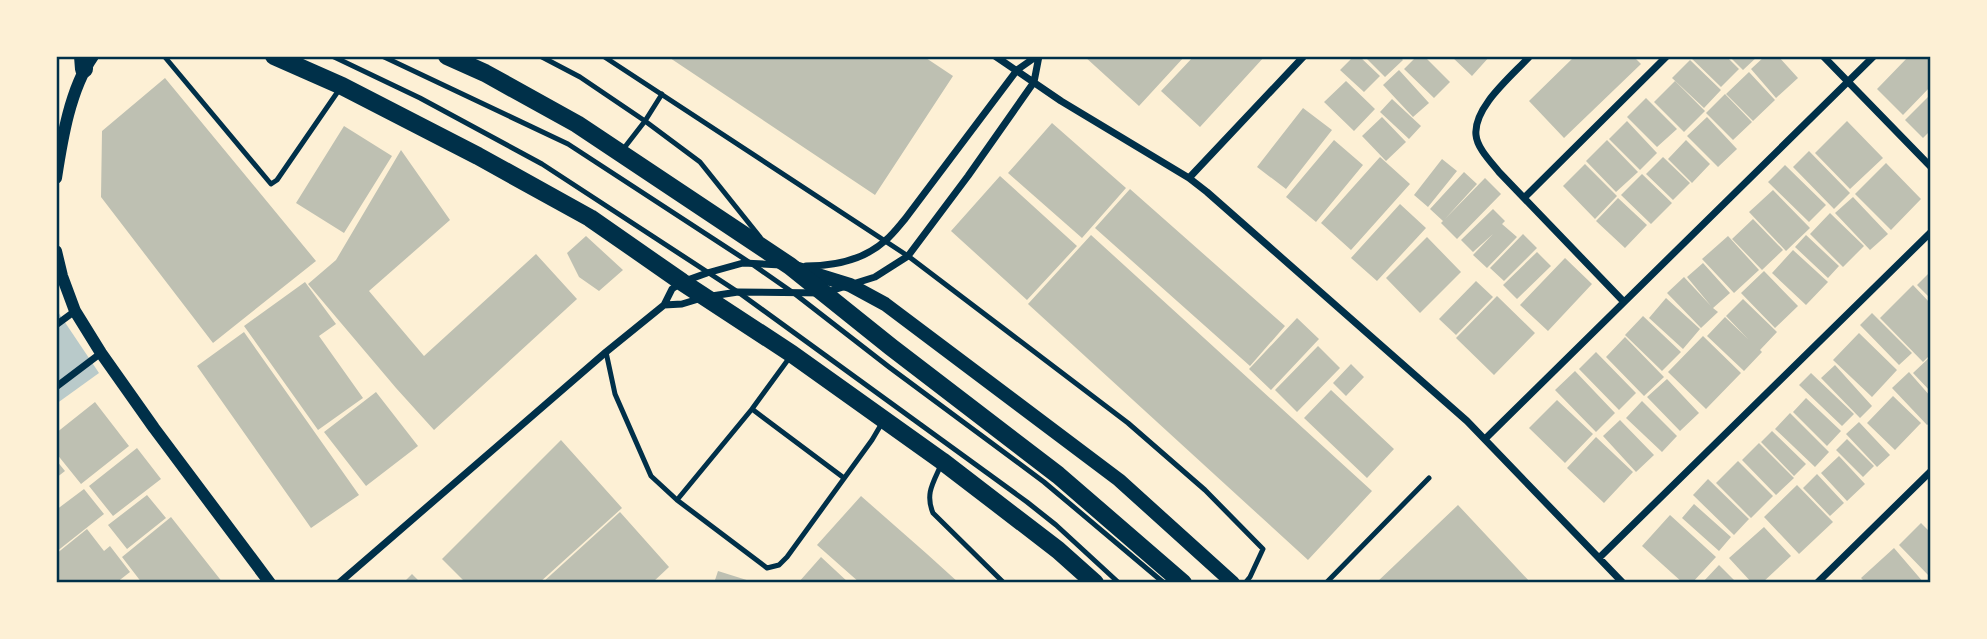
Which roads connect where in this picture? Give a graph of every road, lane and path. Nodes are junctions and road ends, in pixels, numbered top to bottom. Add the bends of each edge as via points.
1 (164, 56) edge
2 (274, 56) edge
3 (332, 56) edge
4 (382, 56) edge
5 (447, 56) edge
6 (540, 56) edge
7 (603, 56) edge
8 (995, 56) edge
9 (1038, 56) edge
10 (1304, 56) edge
11 (1530, 56) edge
12 (1667, 56) edge
13 (1823, 56) edge
14 (1874, 56) edge
15 (87, 60) edge
16 (1017, 70) junction
17 (1034, 82) junction
18 (1848, 82) junction
19 (342, 86) junction
20 (662, 94) junction
21 (645, 121) junction
22 (621, 153) junction
23 (1931, 167) edge
24 (56, 178) edge
25 (1189, 178) junction
26 (1524, 198) junction
27 (1931, 232) edge
28 (886, 241) junction
29 (56, 251) edge
30 (775, 256) junction
31 (908, 256) junction
32 (752, 264) junction
33 (790, 266) junction
34 (707, 273) junction
35 (682, 282) junction
36 (850, 285) junction
37 (738, 292) junction
38 (824, 293) junction
39 (795, 294) junction
40 (705, 296) junction
41 (1624, 302) junction
42 (664, 305) junction
43 (75, 311) junction
44 (56, 324) edge
45 (606, 352) junction
46 (101, 353) junction
47 (792, 354) junction
48 (56, 387) edge
49 (752, 409) junction
50 (884, 420) junction
51 (1485, 439) junction
52 (942, 461) junction
53 (1931, 471) edge
54 (844, 478) junction
55 (1429, 478) dead end
56 (677, 500) junction
57 (1599, 558) junction
58 (270, 583) edge
59 (339, 583) edge
60 (1004, 583) edge
61 (1095, 583) edge
62 (1119, 583) edge
63 (1164, 583) edge
64 (1183, 583) edge
65 (1233, 583) edge
66 (1245, 583) edge
67 (1326, 583) edge
68 (1623, 583) edge
69 (1817, 583) edge

1 - 19 lane via 271,184
2 - 19 main road
3 - 34 lane via 542,164
4 - 32 lane via 568,145
5 - 22 main road via 577,124
6 - 21 lane
7 - 20 lane
8 - 16 street
9 - 16 street
9 - 17 street
10 - 25 street
11 - 26 street via 1489,100 1479,116 1476,136 1484,153
12 - 26 street
13 - 18 street
14 - 18 street
15 - 24 street
16 - 17 street
16 - 28 street
17 - 25 street
17 - 31 street
18 - 23 street
18 - 41 street
19 - 35 main road via 590,218
20 - 21 lane
20 - 28 lane
21 - 22 lane
21 - 30 lane via 700,162
22 - 30 main road
25 - 51 street
26 - 41 street
27 - 57 street
28 - 31 lane
28 - 33 street via 842,263
29 - 43 street
30 - 33 main road
31 - 36 street via 875,277
31 - 66 lane via 1128,423 1205,490 1263,550
32 - 33 street
32 - 34 street
32 - 39 lane
33 - 36 main road
33 - 38 main road
34 - 35 street
34 - 37 lane
35 - 40 main road
35 - 42 street via 672,289
36 - 38 street
36 - 65 main road via 885,304 1090,457
37 - 39 street
37 - 40 street
37 - 62 lane via 1027,502
38 - 39 street
38 - 64 main road via 1058,475
39 - 63 lane via 1044,482
40 - 42 street
40 - 47 main road
41 - 51 street
42 - 45 street
43 - 44 street
43 - 46 street
45 - 56 lane via 615,394 651,475
45 - 59 street
46 - 48 street
46 - 58 street
47 - 49 lane
47 - 50 main road
49 - 54 lane
49 - 56 lane
50 - 52 main road
50 - 54 lane
51 - 57 street
52 - 60 lane via 929,491 933,513
52 - 61 main road
53 - 69 street
54 - 56 lane via 788,557 767,568
55 - 67 lane
57 - 68 street

